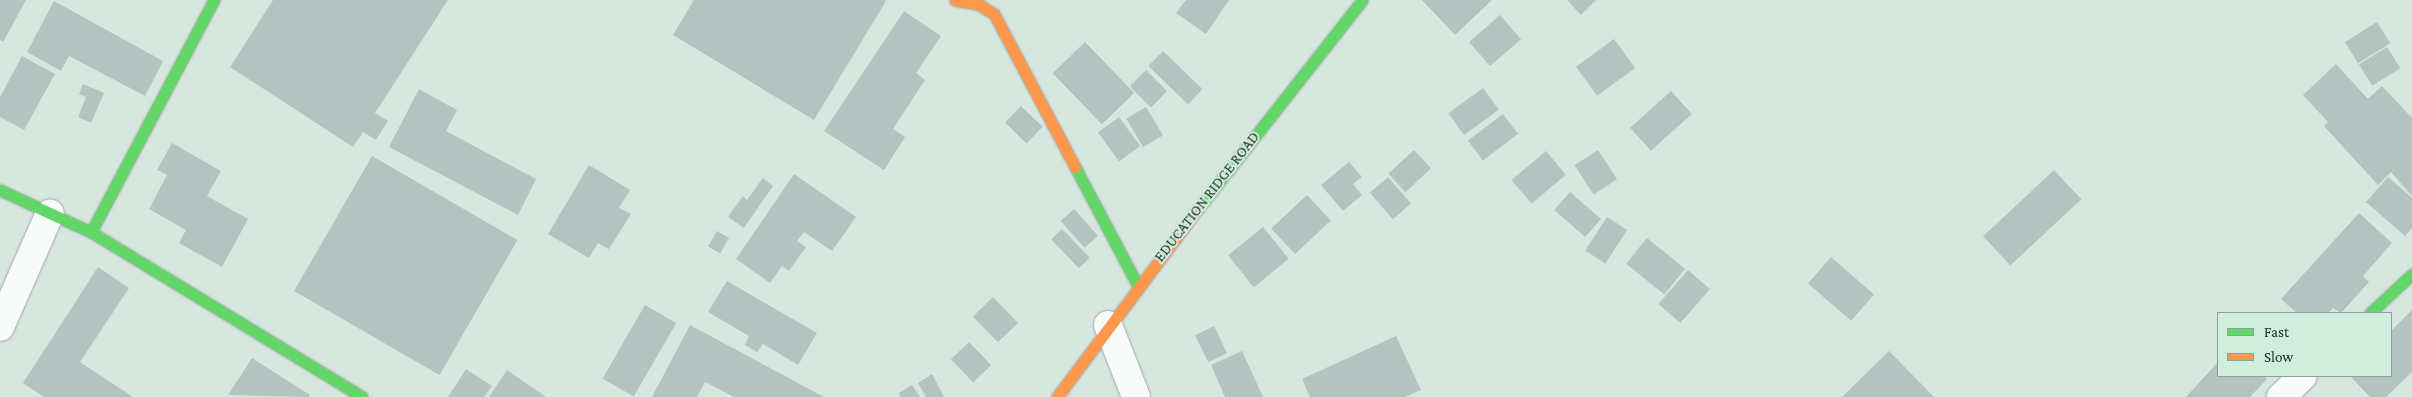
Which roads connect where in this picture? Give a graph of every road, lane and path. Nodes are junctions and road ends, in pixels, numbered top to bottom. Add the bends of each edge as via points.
1 (214, 0) edge
2 (956, 0) edge
3 (1362, 0) edge
4 (0, 190) edge
5 (50, 213) junction
6 (91, 232) junction
7 (2412, 274) edge
8 (1138, 286) junction
9 (2371, 312) edge
10 (1108, 325) junction
11 (0, 327) edge
12 (2302, 377) edge
13 (2283, 396) edge
14 (362, 397) edge
15 (1057, 397) edge
16 (1136, 397) edge

1 - 6 street
2 - 8 street via 978,4 994,14
3 - 8 street, EDUCATION RIDGE ROAD
4 - 5 street
5 - 6 street
5 - 11 street
6 - 14 street
7 - 9 street
8 - 10 street, EDUCATION RIDGE ROAD
10 - 15 street, EDUCATION RIDGE ROAD
10 - 16 street
12 - 13 street

